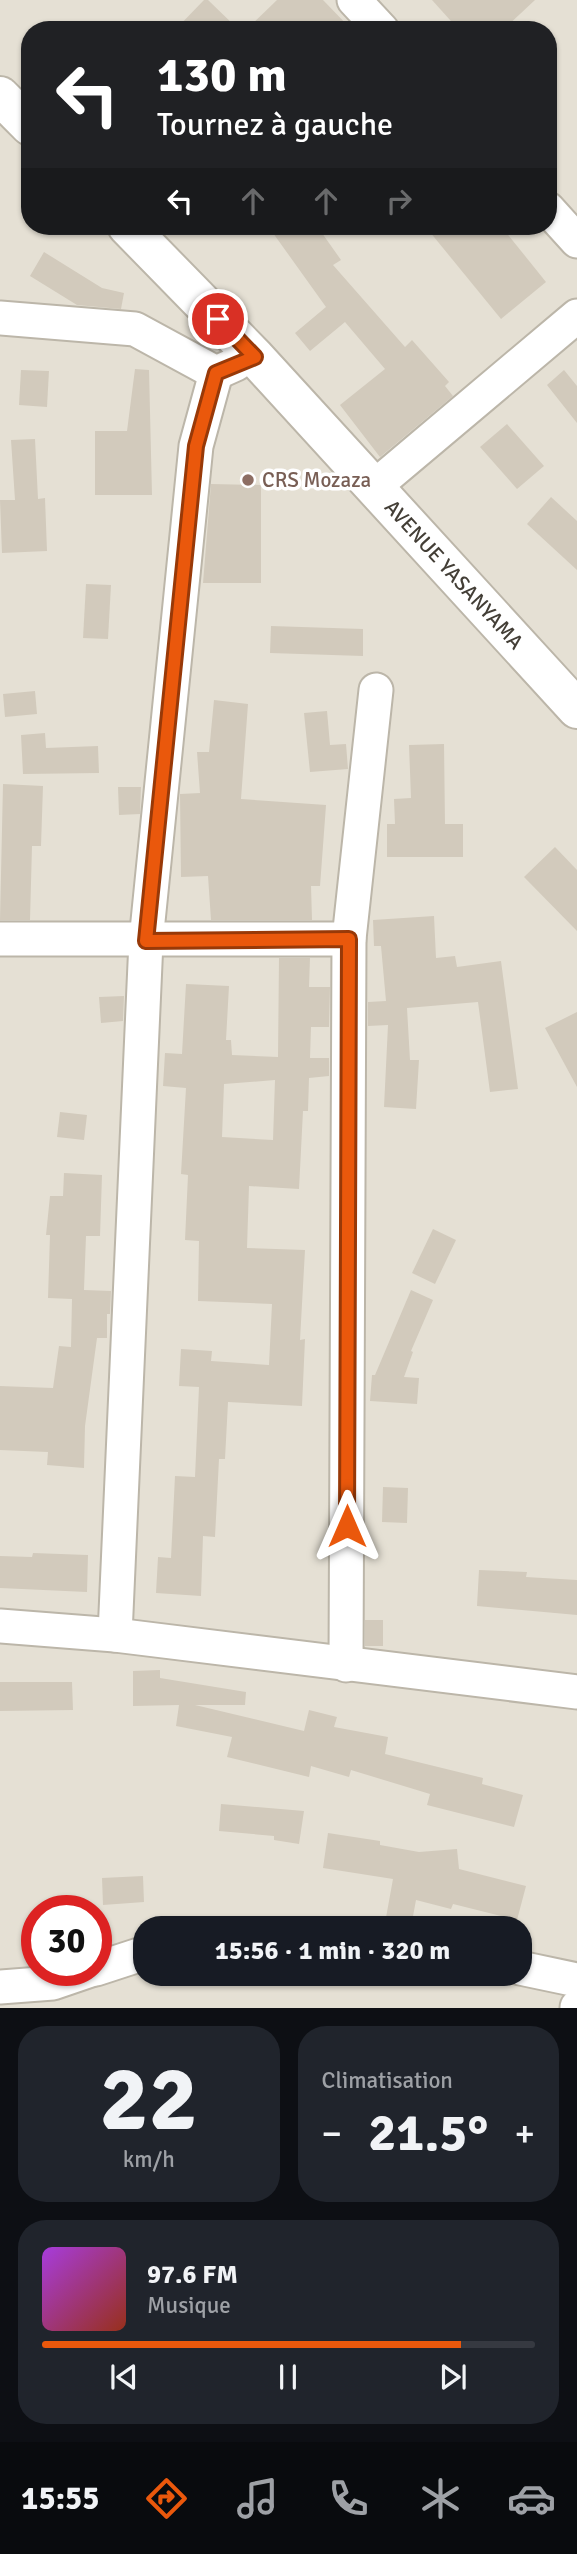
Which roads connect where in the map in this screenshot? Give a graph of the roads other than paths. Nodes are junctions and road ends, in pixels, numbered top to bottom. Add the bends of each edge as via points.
1 (354, 0) edge
2 (374, 21) edge
3 (0, 96) edge
4 (21, 117) edge
5 (557, 219) edge
6 (136, 235) edge
7 (577, 241) edge
8 (577, 316) edge
9 (0, 318) edge
10 (255, 357) junction
11 (216, 373) junction
12 (374, 487) junction
13 (376, 690) dead end
14 (577, 709) edge
15 (0, 939) edge
16 (349, 939) junction
17 (146, 941) junction
18 (0, 1626) edge
19 (115, 1635) junction
20 (346, 1665) junction
21 (577, 1692) edge
22 (133, 1957) edge
23 (112, 1964) edge
24 (532, 1971) edge
25 (577, 1980) edge
26 (21, 1985) edge
27 (0, 1987) edge

1 - 2 street
3 - 4 street
5 - 7 street
6 - 10 street, AVENUE YASANYAMA
8 - 12 street
9 - 11 street via 135,329
10 - 11 street
10 - 12 street, AVENUE YASANYAMA
11 - 17 street via 196,446
12 - 14 street, AVENUE YASANYAMA
13 - 16 street
15 - 17 street
16 - 17 street
16 - 20 street
17 - 19 street
18 - 19 street
19 - 20 street
20 - 21 street
22 - 23 street
24 - 25 street
26 - 27 street

